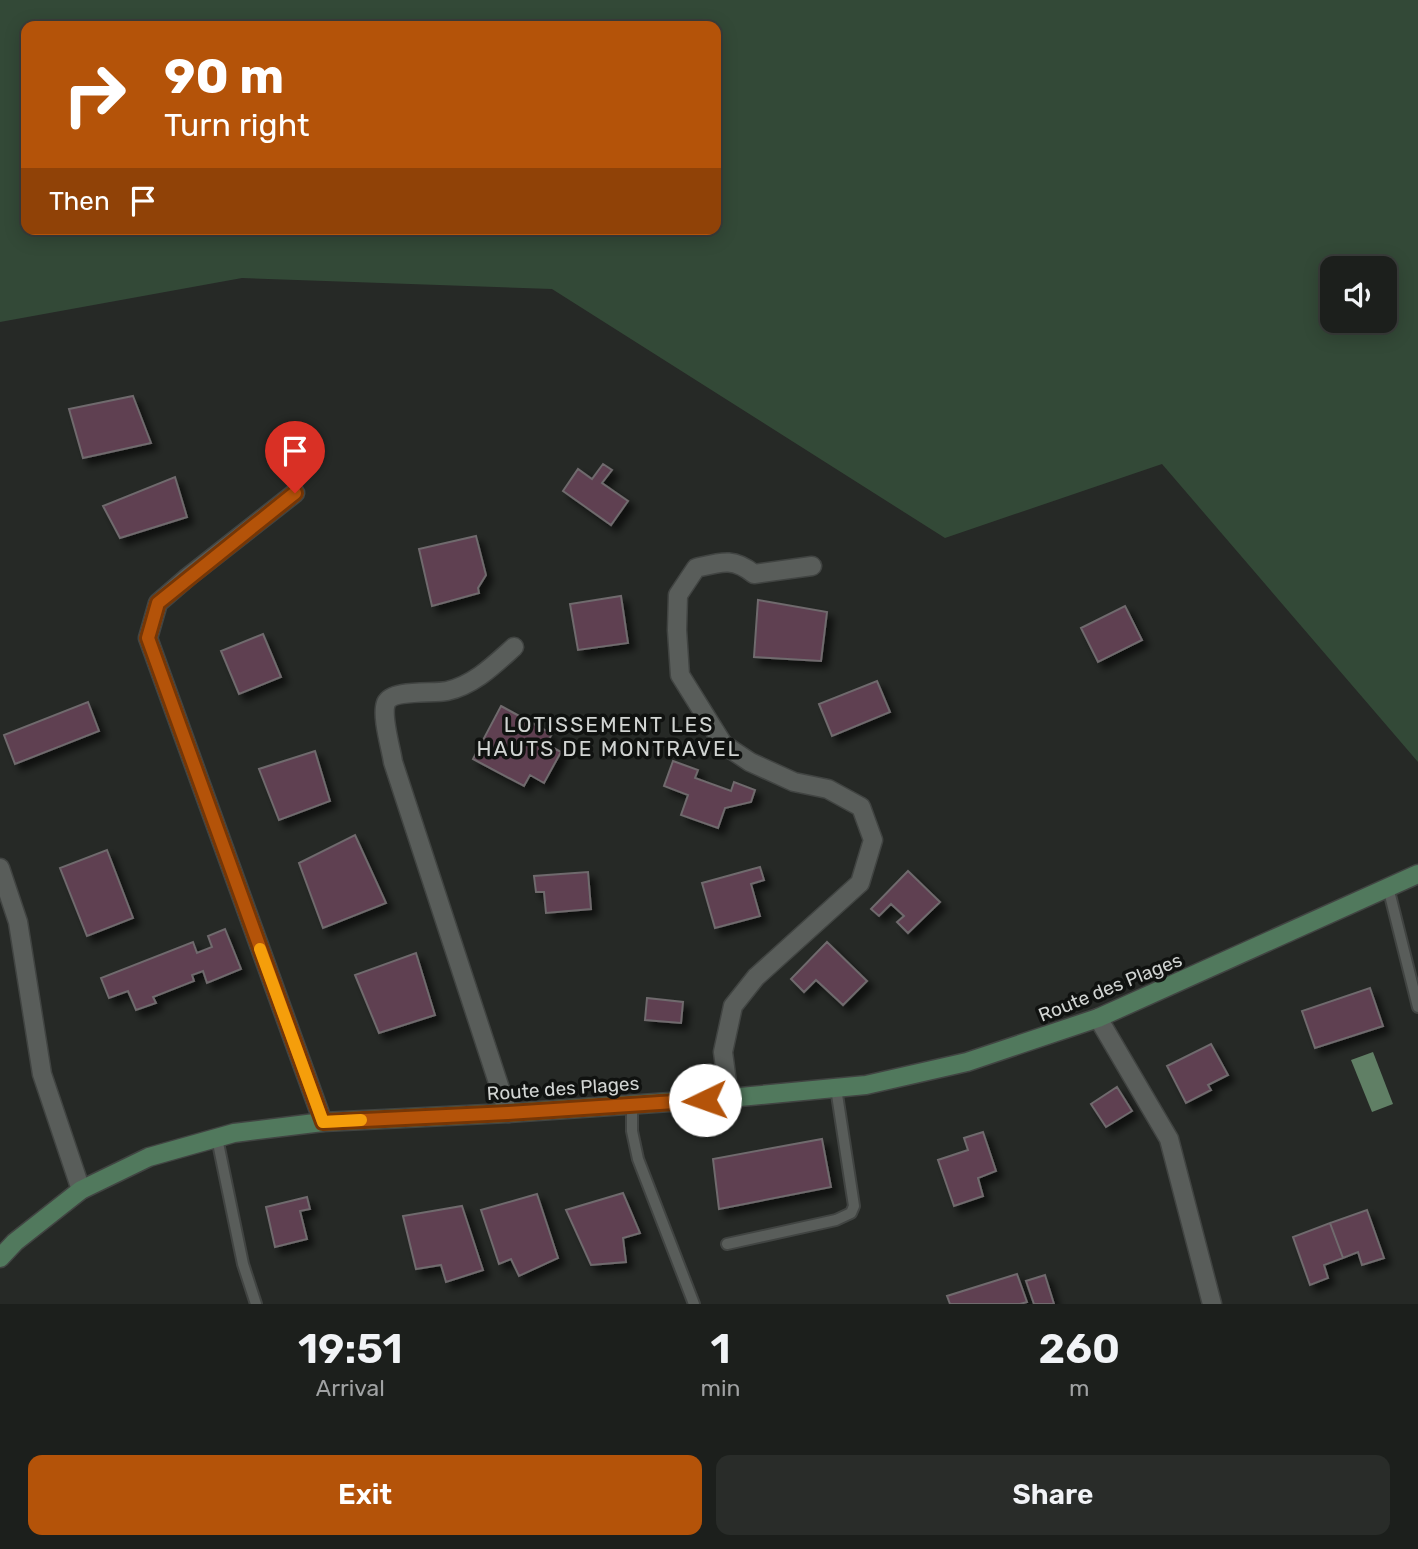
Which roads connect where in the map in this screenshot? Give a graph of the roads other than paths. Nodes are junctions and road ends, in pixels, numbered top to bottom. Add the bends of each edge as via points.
1 (295, 493) dead end
2 (812, 566) dead end
3 (514, 647) dead end
4 (0, 868) edge
5 (1418, 874) edge
6 (1388, 887) junction
7 (1418, 1007) edge
8 (1098, 1018) junction
9 (836, 1088) junction
10 (729, 1098) junction
11 (632, 1104) junction
12 (508, 1113) junction
13 (323, 1122) junction
14 (217, 1138) junction
15 (81, 1190) junction
16 (727, 1244) dead end
17 (0, 1258) edge
18 (256, 1304) edge
19 (694, 1304) edge
20 (1212, 1304) edge

1 - 13 street via 158,603 148,638
2 - 10 street via 754,574 741,564 722,561 696,568 678,595 680,675 723,744 750,762 794,782 828,789 861,807 873,841 860,883 756,977 733,1006 723,1052
3 - 12 street via 472,682 448,691 394,695 386,703 385,716 393,762
4 - 15 street via 18,922 42,1074
5 - 6 street, Route des Plages
6 - 7 lane
6 - 8 street, Route des Plages
8 - 9 street, Route des Plages via 967,1062
8 - 20 street via 1169,1139
9 - 10 street, Route des Plages
9 - 16 lane via 854,1206 850,1213
10 - 11 street, Route des Plages
11 - 12 street, Route des Plages
11 - 19 lane via 638,1159
12 - 13 street, Route des Plages
13 - 14 street, Route des Plages
14 - 15 street, Route des Plages via 149,1157
14 - 18 lane via 243,1265
15 - 17 street, Route des Plages

